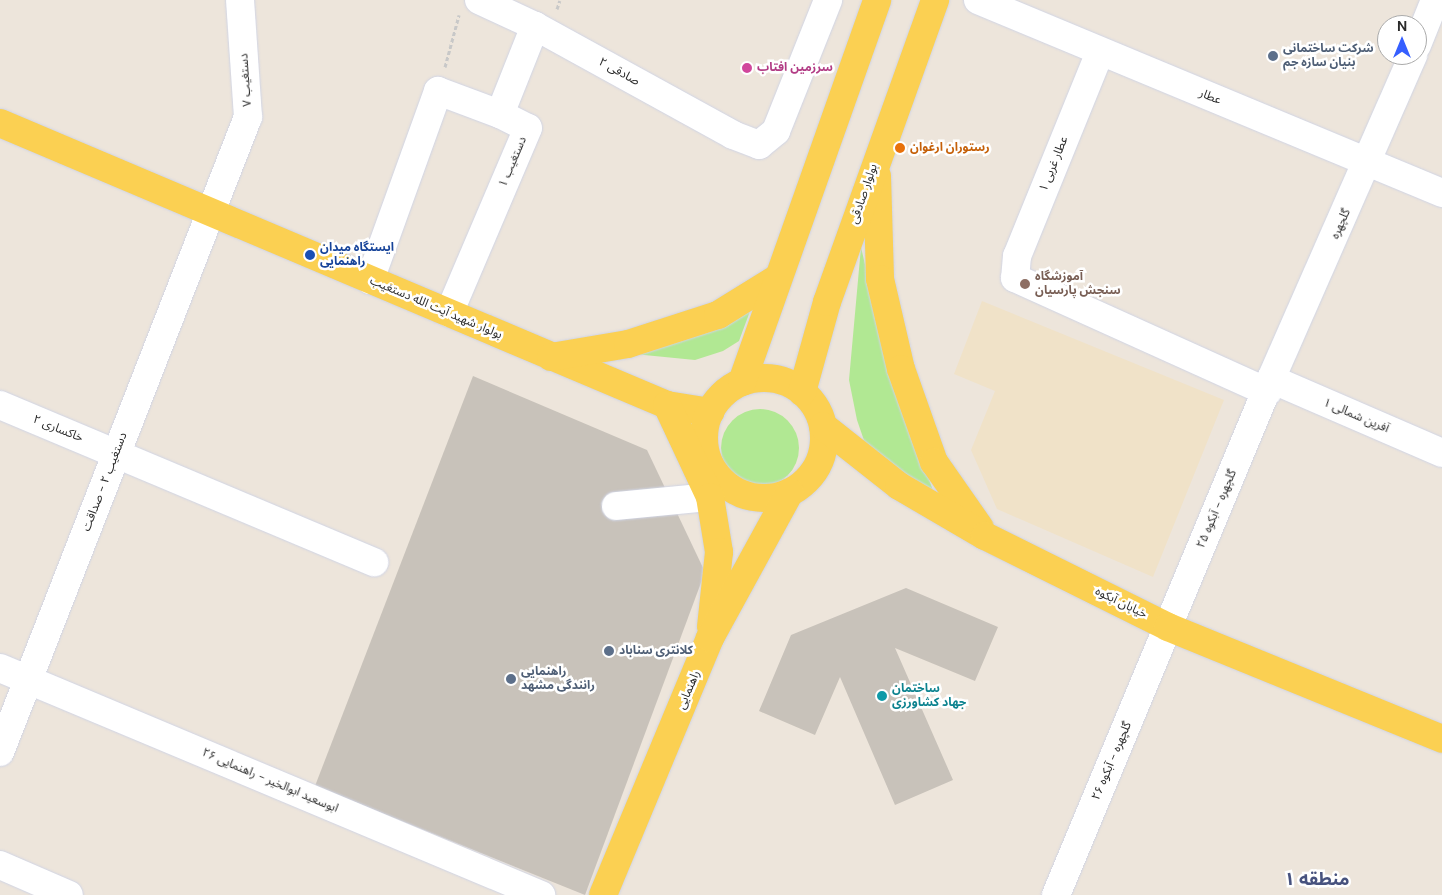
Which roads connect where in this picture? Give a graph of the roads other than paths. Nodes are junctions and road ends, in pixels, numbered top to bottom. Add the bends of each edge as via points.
1 (240, 0) edge
2 (828, 0) edge
3 (877, 0) edge
4 (934, 0) edge
5 (978, 0) edge
6 (1435, 0) edge
7 (470, 5) edge
8 (1427, 20) edge
9 (535, 26) junction
10 (1100, 52) junction
11 (1409, 65) edge
12 (500, 114) junction
13 (0, 123) edge
14 (876, 160) junction
15 (1369, 162) junction
16 (1442, 193) edge
17 (211, 213) junction
18 (1015, 278) joint
19 (776, 279) junction
20 (370, 280) junction
21 (449, 313) junction
22 (551, 356) junction
23 (742, 382) junction
24 (1269, 386) junction
25 (802, 392) junction
26 (0, 405) edge
27 (668, 405) junction
28 (710, 412) junction
29 (823, 426) junction
30 (117, 452) junction
31 (1442, 453) edge
32 (790, 492) junction
33 (710, 497) junction
34 (616, 506) dead end
35 (985, 536) junction
36 (374, 562) dead end
37 (1168, 626) junction
38 (710, 638) junction
39 (0, 668) edge
40 (28, 680) junction
41 (1442, 739) edge
42 (0, 752) edge
43 (0, 865) edge
44 (68, 895) edge
45 (541, 895) edge
46 (603, 895) edge
47 (1056, 895) edge

1 - 17 street, دستغیب ۷ via 248,117
2 - 9 street, صادقی ۲ via 776,131 759,145 733,135
3 - 19 main road
4 - 14 main road, بولوار صادقی
5 - 10 street, عطار
6 - 8 street
7 - 9 street, صادقی ۲
9 - 12 street
10 - 15 street, عطار
10 - 18 street, عطار غربی ۱ via 1017,256
11 - 15 street, گلچهره
12 - 20 street via 438,91
12 - 21 street, دستغیب ۱ via 528,128
13 - 17 main road, بولوار شهید آیت الله دستغیب
14 - 25 main road, بولوار صادقی via 827,302
14 - 35 main road via 880,278 901,369 934,462
15 - 16 street, عطار
15 - 24 street, گلچهره
17 - 20 main road, بولوار شهید آیت الله دستغیب
17 - 30 street, دستغیب ۲ - صداقت
18 - 24 street, آفرين شمالى ١
19 - 22 main road via 718,315 628,344
19 - 23 main road
20 - 21 main road, بولوار شهید آیت الله دستغیب
21 - 22 main road, بولوار شهید آیت الله دستغیب
22 - 27 main road, بولوار شهید آیت الله دستغیب
23 - 25 main road via 774,379
23 - 28 main road via 718,400
24 - 31 street, آفرين شمالى ١
24 - 37 street, گلچهره - آبکوه ۲۵
25 - 29 main road via 816,407
26 - 30 street, خاکساری ۲
27 - 28 main road, بولوار شهید آیت الله دستغیب
27 - 33 main road
28 - 32 main road via 705,448 722,481 754,498
29 - 32 main road via 825,446 819,466 807,482
29 - 35 main road, خیابان آبکوه via 899,486
30 - 36 street, خاکساری ۲
30 - 40 street, دستغیب ۲ - صداقت
32 - 38 main road, راهنمایی
33 - 34 street
33 - 38 main road via 719,552
35 - 37 main road, خیابان آبکوه
37 - 41 main road, خیابان آبکوه
37 - 47 street, گلچهره - آبکوه ۲۶
38 - 46 main road, راهنمایی
39 - 40 street, ابوسعید ابوالخیر - راهنمایی ۲۶
40 - 42 street, دستغیب ۲ - صداقت
40 - 45 street, ابوسعید ابوالخیر - راهنمایی ۲۶
43 - 44 street

